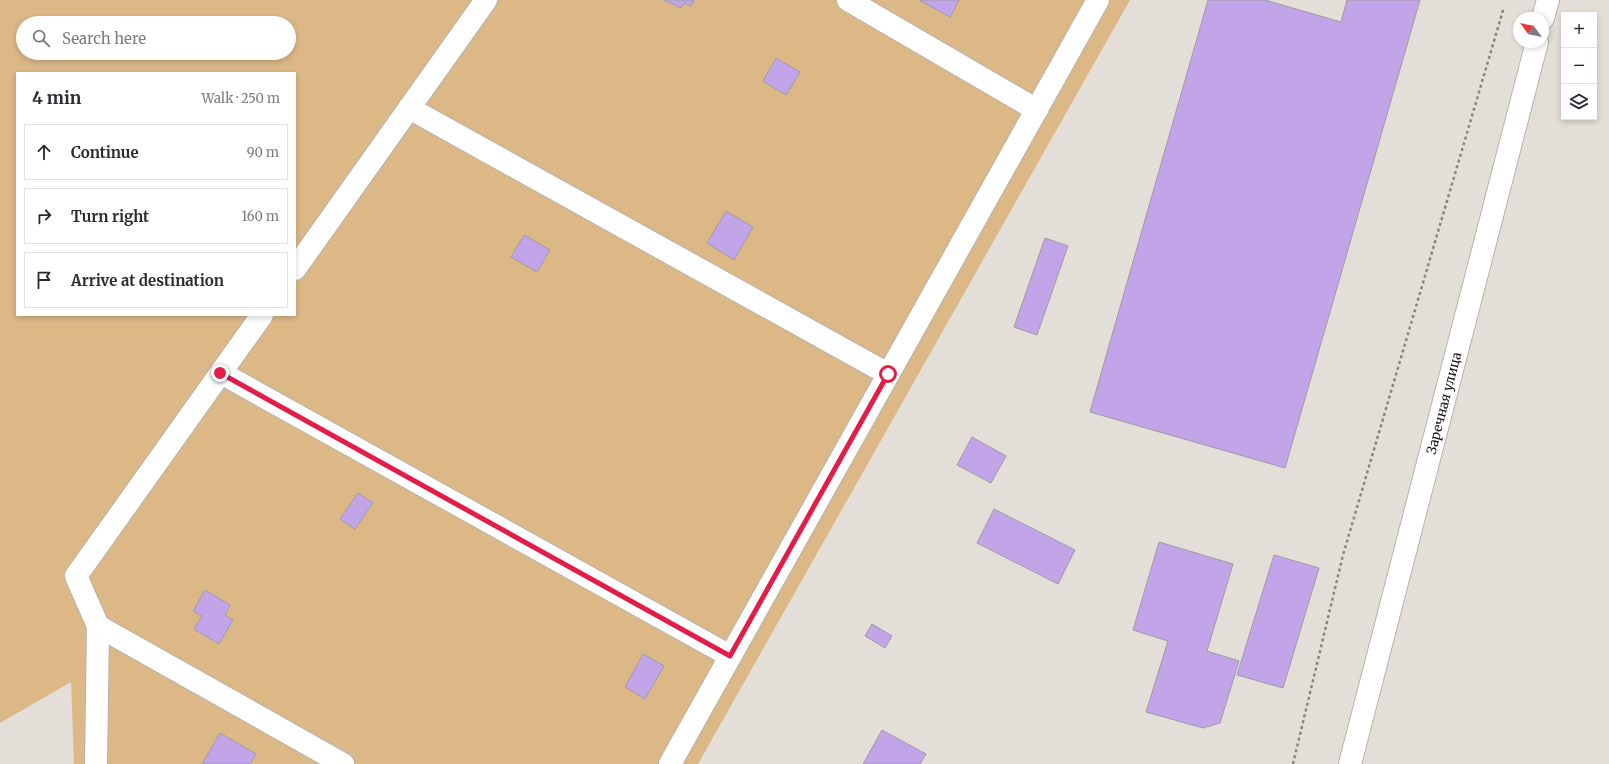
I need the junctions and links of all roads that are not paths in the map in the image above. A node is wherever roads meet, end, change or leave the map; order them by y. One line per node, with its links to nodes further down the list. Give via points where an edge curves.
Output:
1 (486, 0): 7 (street)
2 (848, 0): 8 (street)
3 (1098, 0): 8 (street)
4 (1548, 0): 5 (street)
5 (1545, 12)
6 (1535, 48): 18 (street, Заречная улица)
7 (409, 108): 9 (street); 12 (street)
8 (1036, 110): 12 (street)
9 (296, 268)
10 (261, 316): 11 (street)
11 (220, 373): 13 (street, via 76,576); 14 (street)
12 (888, 374): 14 (street)
13 (98, 626): 15 (street); 16 (street)
14 (730, 656): 17 (street)
15 (96, 764)
16 (343, 764)
17 (670, 764)
18 (1350, 764)

